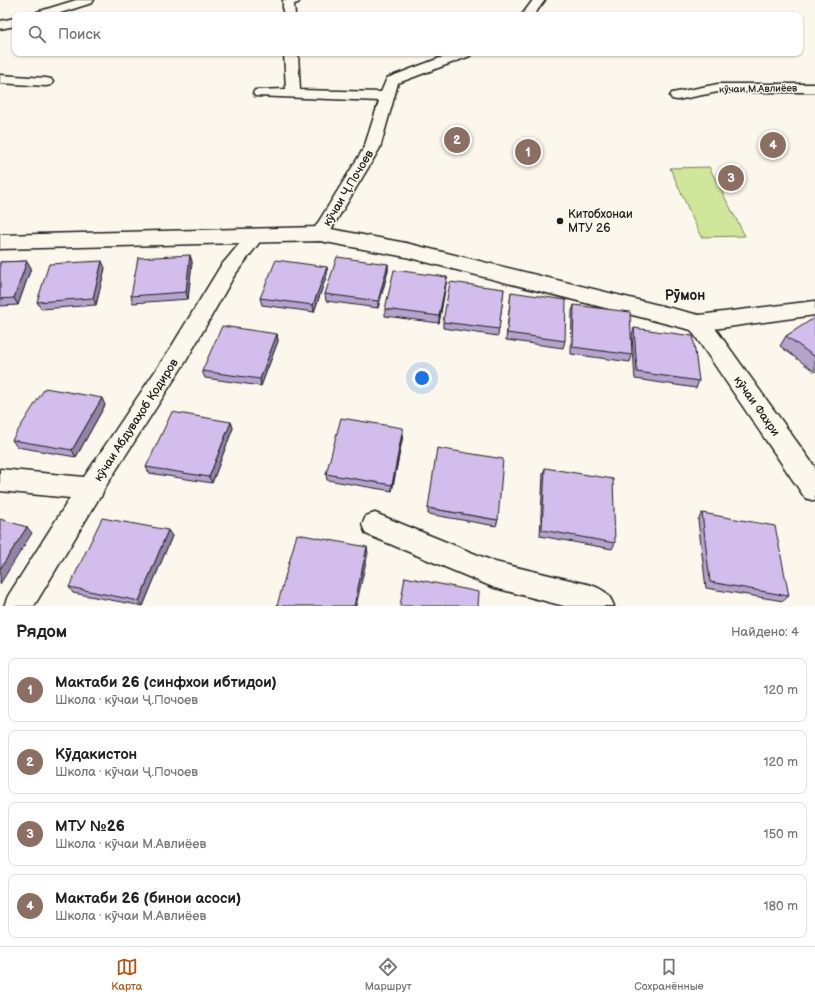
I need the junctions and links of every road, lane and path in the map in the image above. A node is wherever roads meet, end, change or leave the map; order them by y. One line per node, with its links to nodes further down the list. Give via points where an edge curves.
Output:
1 (88, 0): 4 (street)
2 (294, 0): 5 (street, via 288,1)
3 (539, 0): 6 (street)
4 (50, 12)
5 (289, 12)
6 (530, 12)
7 (12, 23): 8 (street)
8 (0, 25)
9 (291, 56): 15 (street)
10 (457, 56): 17 (street, кӯчаи Ҷ.Почоев, via 392,81)
11 (0, 79): 12 (street)
12 (46, 82)
13 (815, 88): 16 (street, кӯчаи М.Авлиёев, via 718,88)
14 (260, 93): 15 (street)
15 (293, 94): 17 (street)
16 (677, 96)
17 (388, 97): 18 (street, кӯчаи Ҷ.Почоев, via 372,148)
18 (320, 234): 19 (street); 22 (street, via 406,250)
19 (256, 235): 20 (street); 24 (street, кӯчаи Абдуваҳоб Қодиров, via 228,272)
20 (0, 242)
21 (815, 308): 22 (street)
22 (699, 323): 25 (street, кӯчаи Фахри)
23 (0, 480): 24 (street)
24 (92, 488): 27 (street, кӯчаи Абдуваҳоб Қодиров)
25 (815, 490)
26 (375, 525): 28 (street, via 495,575 591,599)
27 (18, 606)
28 (600, 606)

